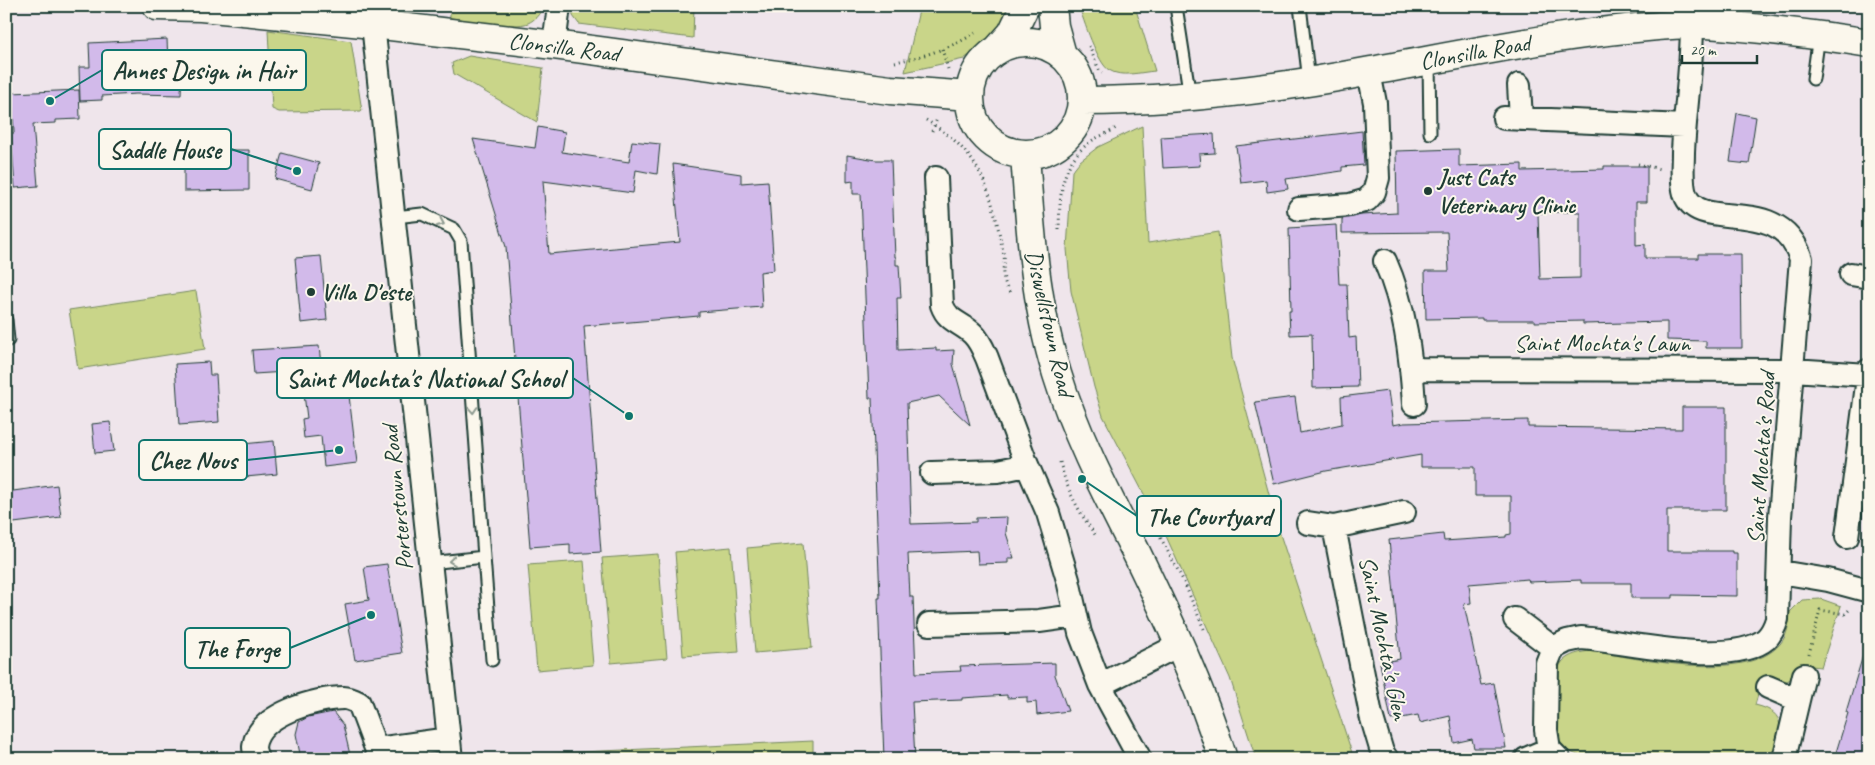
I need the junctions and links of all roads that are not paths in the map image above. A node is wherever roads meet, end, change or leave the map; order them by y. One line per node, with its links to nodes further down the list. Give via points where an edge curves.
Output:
1 (157, 6): 8 (street, Clonsilla Road, via 201,7)
2 (559, 6): 11 (street)
3 (1025, 6): 12 (street, via 1012,33)
4 (1052, 6): 13 (street)
5 (1176, 6): 20 (lane)
6 (1300, 6): 17 (lane)
7 (1706, 18): 9 (street, Clonsilla Road); 14 (street, Clonsilla Road, via 1519,44); 22 (street, Saint Mochta's Road, via 1692,60)
8 (373, 24): 11 (street, Clonsilla Road); 27 (street, Porterstown Road)
9 (1819, 35): 10 (street, Clonsilla Road); 16 (lane)
10 (1869, 43)
11 (554, 45): 19 (street, Clonsilla Road, via 890,90)
12 (996, 51): 13 (street, via 1012,44 1030,43 1047,46); 19 (street, via 982,64)
13 (1062, 55): 21 (street, via 1074,68)
14 (1429, 61): 15 (street, Clonsilla Road); 23 (lane)
15 (1369, 72): 17 (street, Clonsilla Road); 26 (street, via 1375,103 1378,162 1374,192 1367,200 1350,205)
16 (1813, 79)
17 (1309, 81): 20 (street, Clonsilla Road)
18 (1519, 85): 22 (street, via 1512,118)
19 (970, 96): 24 (street, via 972,114 992,143 1007,151)
20 (1190, 97): 21 (street, Clonsilla Road)
21 (1082, 101): 24 (street, via 1079,118 1058,145 1042,152)
22 (1684, 126): 32 (street, Saint Mochta's Road, via 1683,181 1692,205 1702,211 1769,222 1784,229 1794,239 1802,259 1802,272)
23 (1430, 133)
24 (1025, 154): 49 (street, Diswellstown Road, via 1035,273 1057,374 1090,462)
25 (936, 178): 35 (street, via 942,305 950,319 962,325 980,342)
26 (1299, 209)
27 (394, 217): 42 (lane, one-way to 42, via 422,214 454,229 461,241); 43 (street, Porterstown Road)
28 (1385, 261): 31 (street, via 1400,300)
29 (6, 320): 30 (lane)
30 (6, 341)
31 (1411, 369): 32 (street, Saint Mochta's Lawn); 34 (street)
32 (1793, 370): 33 (street, Saint Mochta's Lawn); 44 (street, Saint Mochta's Road, via 1780,518)
33 (1868, 372): 37 (street)
34 (1414, 404)
35 (1027, 465): 36 (street, via 998,471); 46 (street, via 1048,513)
36 (932, 473)
37 (1860, 504): 41 (street)
38 (1404, 512): 40 (street)
39 (1308, 523): 40 (street)
40 (1334, 527): 62 (street, Saint Mochta's Glen, via 1371,716)
41 (1847, 537)
42 (484, 558): 43 (lane, one-way to 43); 51 (lane)
43 (430, 563): 56 (street, Porterstown Road)
44 (1780, 572): 45 (street, via 1828,580); 50 (street, Saint Mochta's Road, via 1774,629 1754,645 1737,650 1686,652 1581,638)
45 (1861, 598)
46 (1075, 616): 48 (street, via 1039,621); 53 (street)
47 (1515, 619): 50 (street)
48 (929, 624)
49 (1179, 645): 53 (street); 61 (street, Diswellstown Road)
50 (1554, 648): 58 (street, via 1547,663 1546,730)
51 (492, 660)
52 (1804, 676): 55 (street)
53 (1100, 685): 60 (street)
54 (1768, 687): 55 (street)
55 (1798, 700): 64 (street)
56 (450, 749): 57 (street)
57 (378, 754): 59 (street, via 359,702 346,698 315,701 271,720 259,733 254,748)
58 (1554, 754): 63 (street)
59 (257, 759)
60 (1140, 759)
61 (1223, 759)
62 (1387, 759)
63 (1526, 759)
64 (1784, 759)

